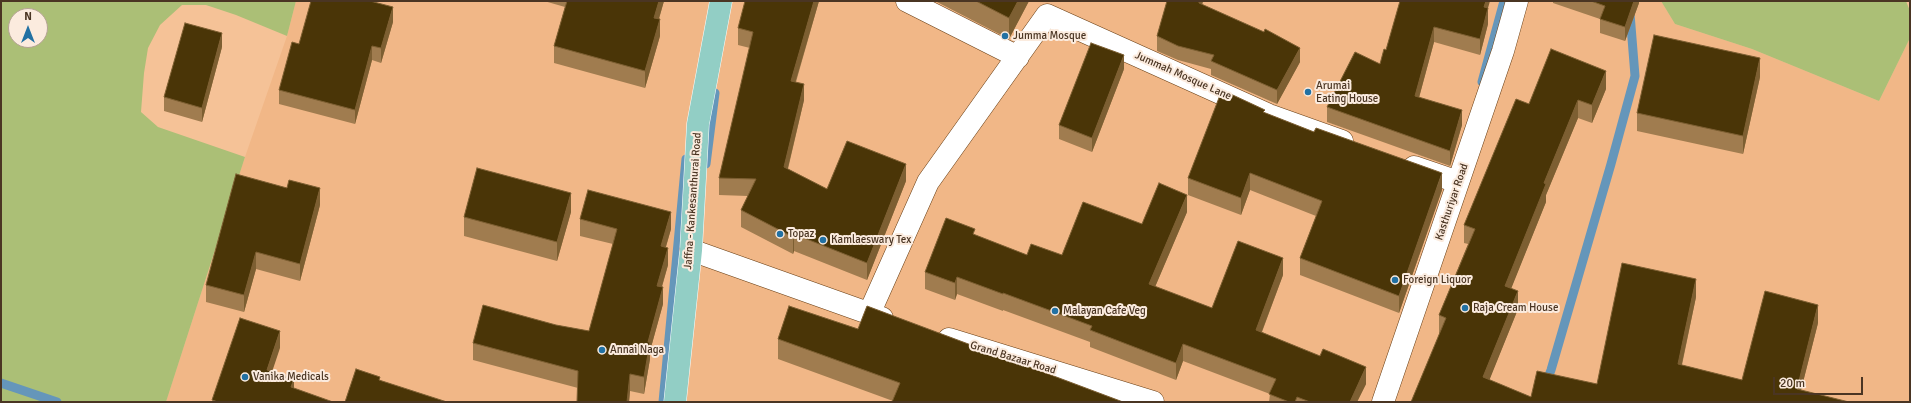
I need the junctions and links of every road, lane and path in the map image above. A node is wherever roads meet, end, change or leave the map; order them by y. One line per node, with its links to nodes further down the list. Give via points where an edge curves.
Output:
1 (721, 1): 8 (main road, Jaffna - Kankesanthurai Road, via 698,124)
2 (907, 1): 4 (street)
3 (1517, 1): 7 (street, Kasthuriyar Road, via 1503,51)
4 (1018, 56): 5 (street, Jummah Mosque Lane, via 1047,15 1269,115); 9 (street, Jummah Mosque Lane, via 928,182)
5 (1364, 149)
6 (1393, 159): 7 (street)
7 (1458, 182): 14 (street, Kasthuriyar Road)
8 (691, 250): 9 (street); 12 (main road, Jaffna - Kankesanthurai Road)
9 (869, 314): 10 (street)
10 (901, 324)
11 (930, 333): 13 (street, Grand Bazaar Road)
12 (675, 402)
13 (1153, 402)
14 (1384, 402)

